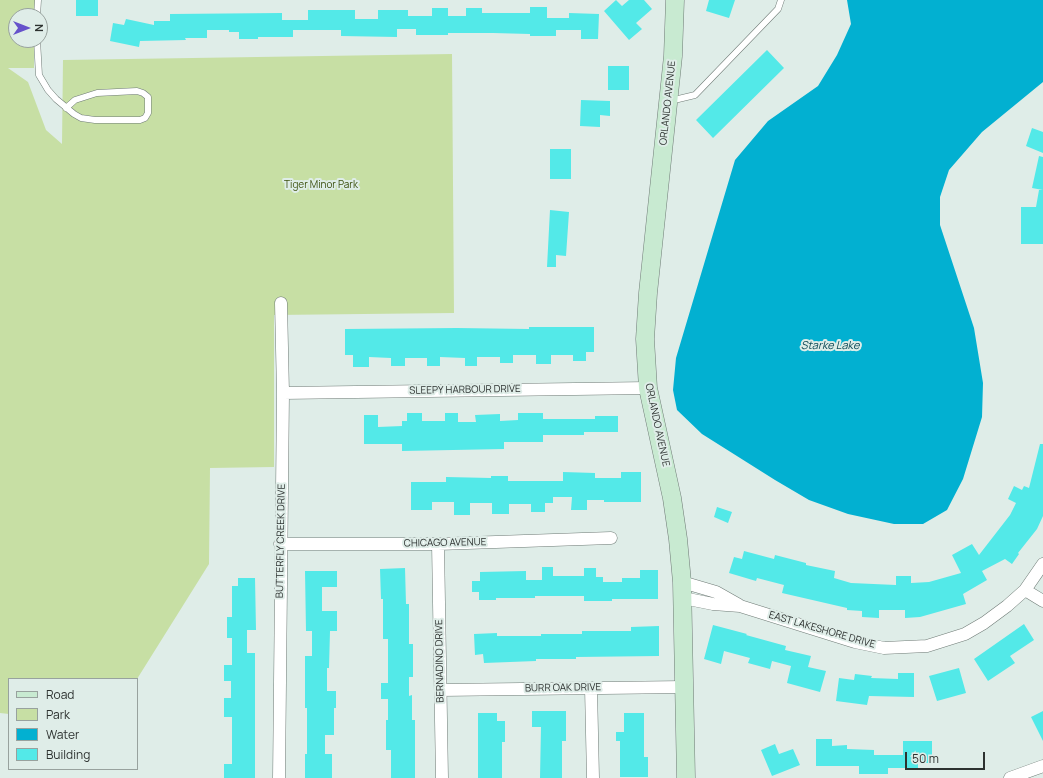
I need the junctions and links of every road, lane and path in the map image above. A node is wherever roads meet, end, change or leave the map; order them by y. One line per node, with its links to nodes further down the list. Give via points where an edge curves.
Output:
1 (675, 0): 4 (street, ORLANDO AVENUE)
2 (781, 0): 4 (lane, via 778,9 695,96)
3 (37, 48): 5 (lane, via 39,75 48,90)
4 (668, 102): 7 (street, ORLANDO AVENUE, via 648,293 645,338)
5 (66, 108): 5 (lane, via 81,118 140,120 148,113 148,97 137,91 96,93 75,100)
6 (281, 304): 8 (street, BUTTERFLY CREEK DRIVE)
7 (648, 388): 8 (street, SLEEPY HARBOUR DRIVE); 13 (street, ORLANDO AVENUE, via 672,498)
8 (283, 393): 10 (street, BUTTERFLY CREEK DRIVE)
9 (611, 538): 11 (street, CHICAGO AVENUE)
10 (280, 544): 11 (street, CHICAGO AVENUE); 21 (street, BUTTERFLY CREEK DRIVE)
11 (438, 544): 19 (street, BERNADINO DRIVE)
12 (1043, 564): 14 (street, EAST LAKESHORE DRIVE)
13 (683, 590): 16 (street, EAST LAKESHORE DRIVE, via 713,604); 16 (street, EAST LAKESHORE DRIVE, via 716,592); 17 (street, ORLANDO AVENUE)
14 (1025, 590): 15 (street); 16 (street, EAST LAKESHORE DRIVE, via 984,623 965,634 927,646 884,648 855,642)
15 (1043, 601)
16 (740, 606)
17 (684, 687): 18 (street, BURR OAK DRIVE); 24 (street, ORLANDO AVENUE)
18 (591, 688): 19 (street, BURR OAK DRIVE); 23 (street)
19 (441, 690): 22 (street, BERNADINO DRIVE)
20 (1043, 766): 25 (street)
21 (278, 778)
22 (442, 778)
23 (593, 778)
24 (686, 778)
25 (1010, 778)

